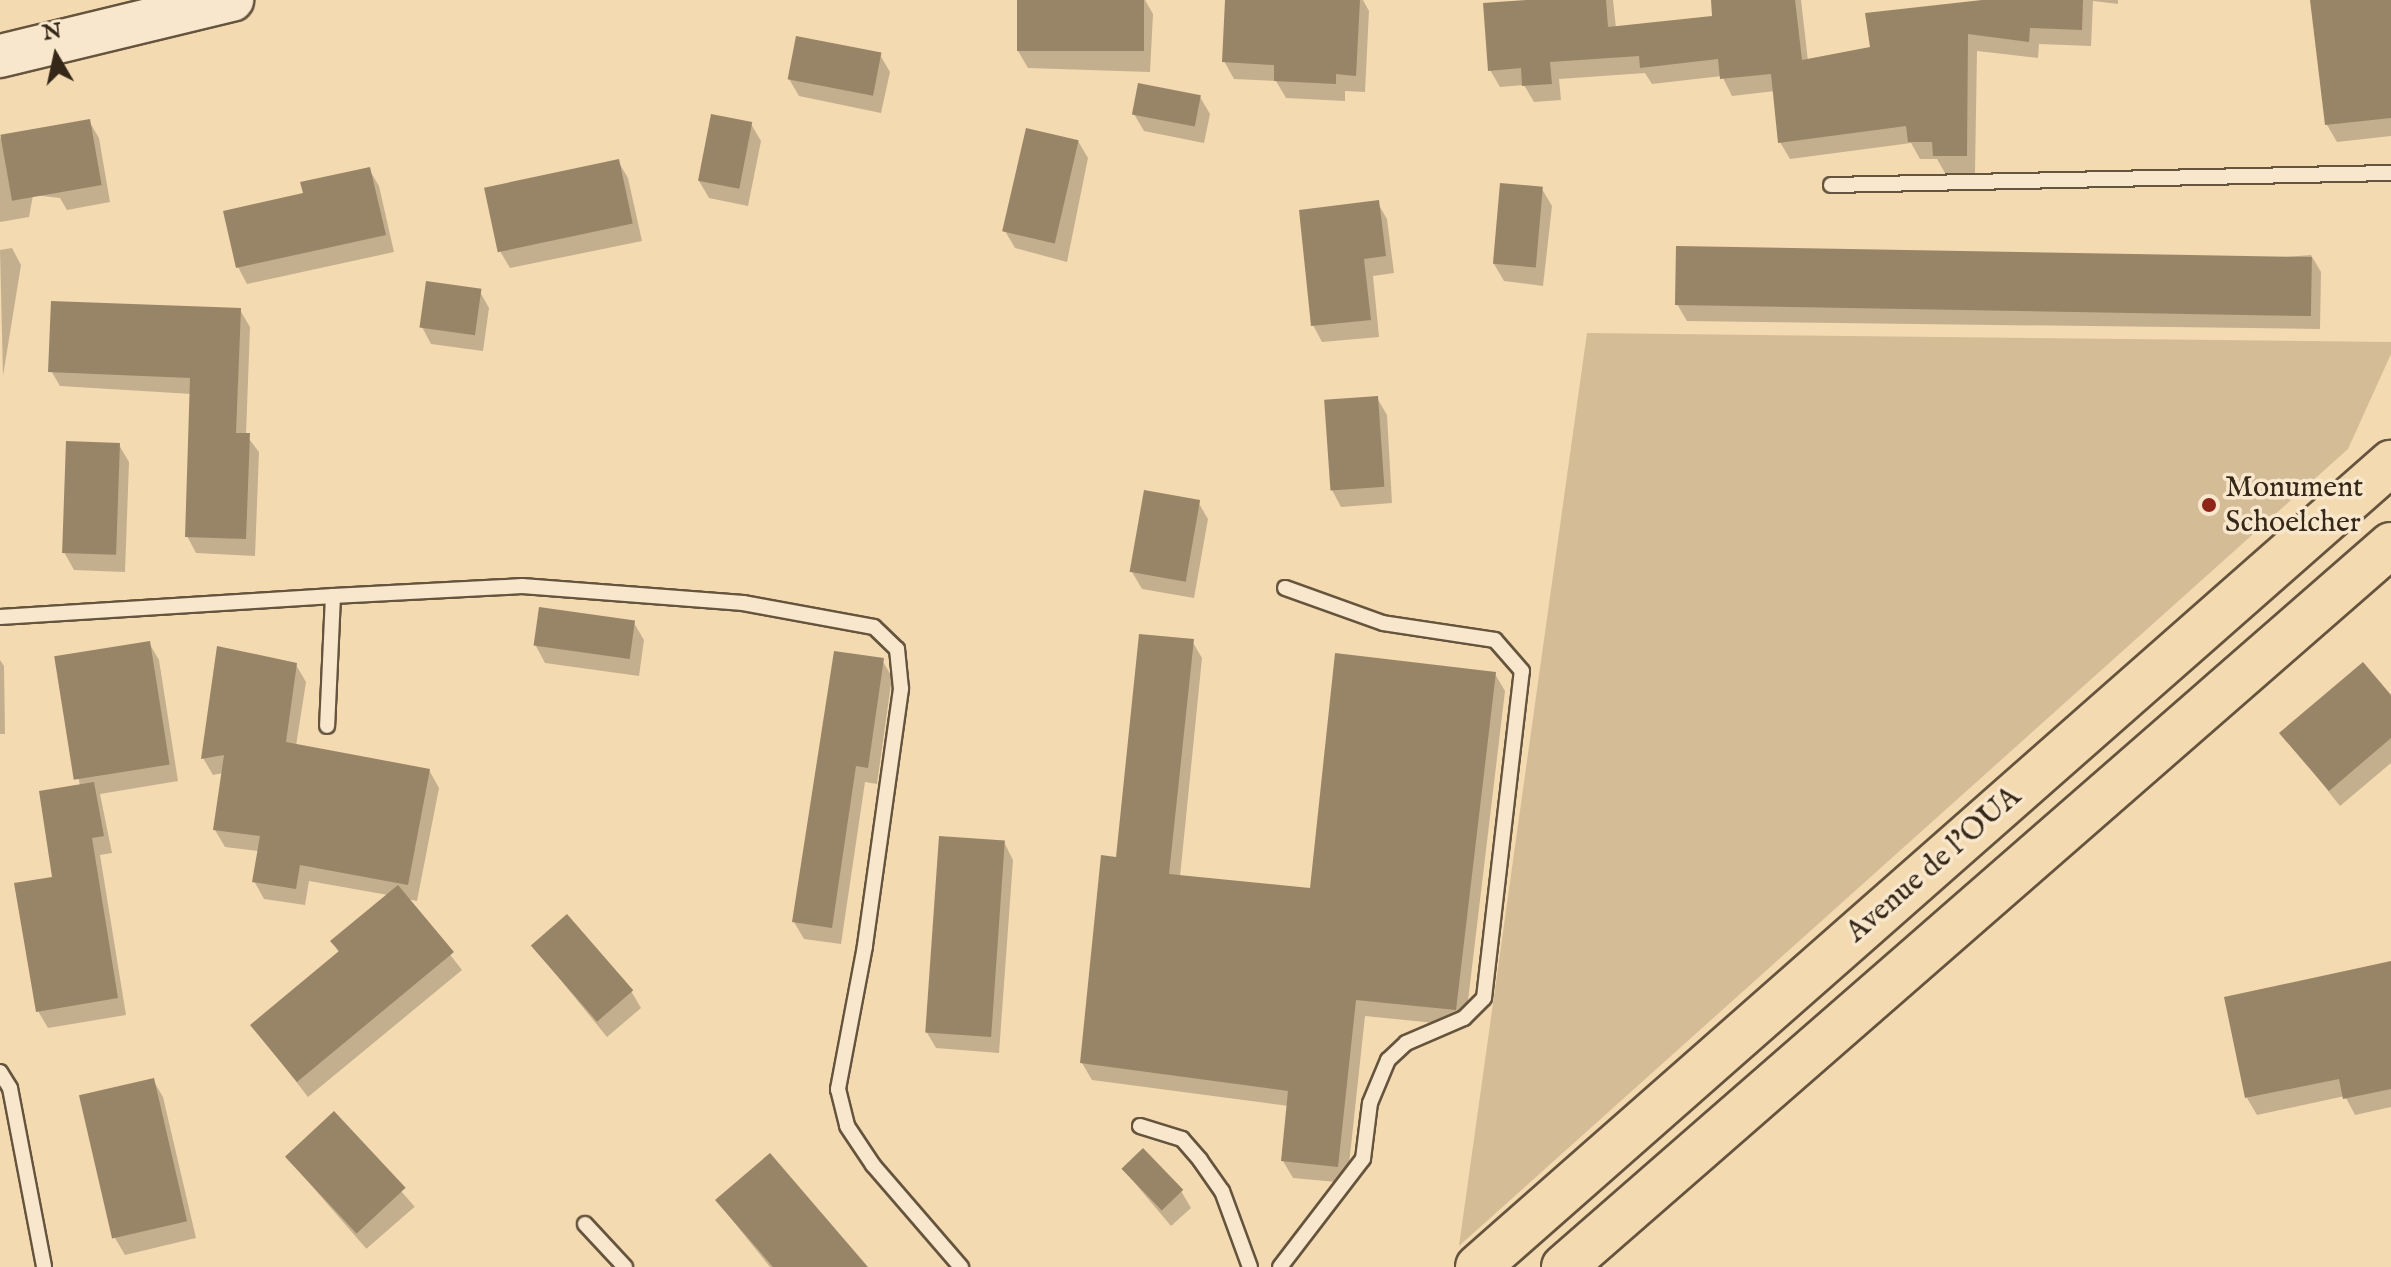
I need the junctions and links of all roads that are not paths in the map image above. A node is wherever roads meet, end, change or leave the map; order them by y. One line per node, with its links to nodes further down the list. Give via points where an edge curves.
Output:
1 (232, 0): 2 (street)
2 (0, 56)
3 (2391, 173): 4 (lane)
4 (1831, 185)
5 (2391, 463): 19 (main road, Avenue de l'OUA)
6 (2387, 550): 20 (main road, Avenue de l'OUA)
7 (1285, 588): 18 (lane, via 1383,623 1495,640 1522,671 1484,998 1464,1018 1406,1043 1388,1060 1370,1103 1363,1159)
8 (333, 596): 9 (lane); 10 (lane); 16 (lane, via 522,586 743,603 874,627 897,649 899,704 865,946 838,1089 847,1126 873,1165)
9 (0, 617)
10 (327, 726)
11 (0, 1072): 14 (lane, via 10,1088)
12 (1140, 1126): 17 (lane, via 1182,1139 1200,1160 1222,1191)
13 (585, 1224): 15 (lane)
14 (44, 1267)
15 (625, 1267)
16 (961, 1267)
17 (1250, 1267)
18 (1280, 1267)
19 (1478, 1267)
20 (1564, 1267)

